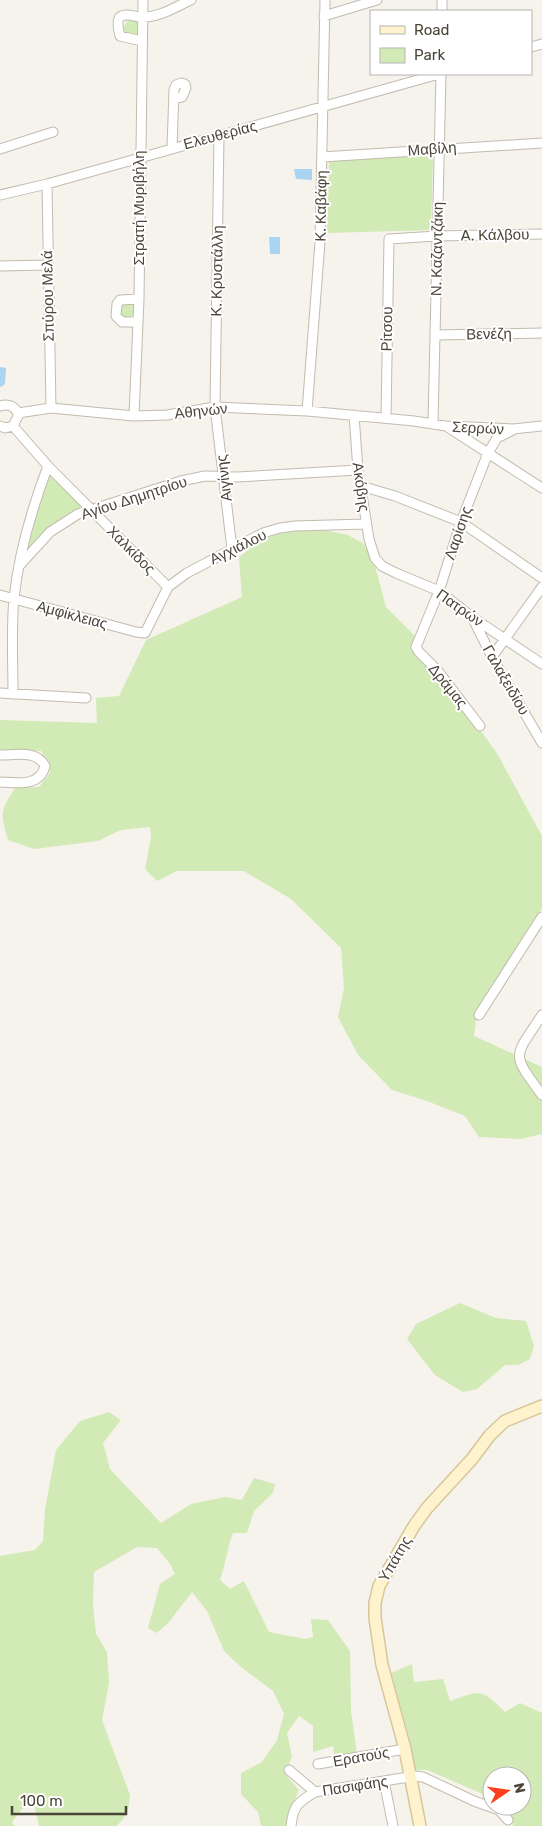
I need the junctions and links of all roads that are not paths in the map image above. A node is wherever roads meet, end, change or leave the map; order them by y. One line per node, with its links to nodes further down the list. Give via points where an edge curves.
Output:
1 (143, 0): 6 (street, Στρατή Μυριβήλη)
2 (191, 0): 6 (street)
3 (324, 0): 5 (street, Κ. Καβάφη)
4 (377, 0): 5 (street)
5 (324, 16): 11 (street, Κ. Καβάφη)
6 (143, 17): 7 (street, Στρατή Μυριβήλη); 7 (street, via 124,15 118,20 120,36)
7 (142, 40): 18 (street, Στρατή Μυριβήλη)
8 (437, 75): 11 (street, Ελευθερίας)
9 (440, 75): 16 (street, Ν. Καζαντζάκη)
10 (174, 99): 15 (street)
11 (322, 108): 13 (street, Ελευθερίας); 19 (street, Κ. Καβάφη)
12 (53, 132): 17 (street)
13 (219, 135): 15 (street, Ελευθερίας); 32 (street, Κ. Κρυστάλλη)
14 (542, 143): 16 (street, Μαβίλη)
15 (172, 148): 18 (street, Ελευθερίας)
16 (438, 148): 19 (street, Μαβίλη); 23 (street, Ν. Καζαντζάκη)
17 (0, 149)
18 (140, 157): 20 (street, Ελευθερίας); 27 (street, Στρατή Μυριβήλη)
19 (322, 157): 34 (street, Κ. Καβάφη, via 320,242)
20 (47, 184): 21 (street, Ελευθερίας); 25 (street, Σπύρου Μελά)
21 (0, 195)
22 (542, 234): 23 (street, A. Κάλβου)
23 (437, 236): 24 (street, A. Κάλβου); 30 (street, Ν. Καζαντζάκη)
24 (389, 239): 38 (street, Ρίτσου)
25 (47, 264): 26 (street); 33 (street, Σπύρου Μελά)
26 (0, 266)
27 (139, 300): 28 (street, Στρατή Μυριβήλη); 28 (street, via 120,300 116,316 122,322)
28 (138, 322): 37 (street, Στρατή Μυριβήλη)
29 (542, 333): 30 (street, Βενέζη)
30 (436, 335): 40 (street, Ν. Καζαντζάκη)
31 (0, 406): 35 (street, via 8,405)
32 (215, 407): 34 (street, Αθηνών); 37 (street, Αθηνών, via 167,415); 49 (street, Αιγίνης)
33 (51, 408): 35 (street, Αθηνών); 37 (street, Αθηνών)
34 (307, 411): 36 (street, Αθηνών)
35 (18, 413): 42 (street, via 18,420)
36 (354, 415): 38 (street, Αθηνών); 48 (street, Ακόβης)
37 (134, 416)
38 (386, 418): 39 (street, Αθηνών)
39 (414, 421): 40 (street, Σερρών)
40 (433, 423): 43 (street, Σερρών)
41 (0, 426): 42 (street)
42 (13, 426): 47 (street, Χαλκίδος)
43 (446, 426): 45 (street, Σερρών); 46 (street)
44 (542, 426): 45 (street, Σερρών)
45 (513, 429): 46 (street, Λαρίσης, via 496,438)
46 (488, 453): 51 (street); 53 (street, Λαρίσης)
47 (48, 466): 52 (street, Χαλκίδος); 57 (street, via 35,499)
48 (358, 470): 49 (street, Αγίου Δημητρίου, via 236,478); 50 (street, Ακόβης)
49 (224, 476): 52 (street, Αγίου Δημητρίου, via 181,481); 55 (street, Αιγίνης)
50 (361, 486): 53 (street); 54 (street, Ακόβης)
51 (542, 488)
52 (92, 510): 57 (street, Αγίου Δημητρίου, via 78,514 50,532); 59 (street, Χαλκίδος)
53 (461, 522): 58 (street); 61 (street, Λαρίσης)
54 (366, 524): 55 (street, Αγχιάλου, via 280,528); 56 (street, Ακόβης)
55 (232, 549): 59 (street, Αγχιάλου)
56 (375, 558): 61 (street, Πατρών, via 382,566)
57 (19, 566): 63 (street)
58 (542, 578)
59 (168, 587): 65 (street, Αγχιάλου)
60 (542, 587): 66 (street)
61 (439, 591): 64 (street, Πατρών); 67 (street, Λαρίσης)
62 (0, 595): 63 (street, Αμφίκλειας)
63 (14, 598): 65 (street, Αμφίκλειας); 71 (street)
64 (472, 617): 66 (street, Πατρών); 68 (street, Γαλαξειδίου)
65 (145, 633)
66 (506, 639): 68 (street); 69 (street, Πατρών)
67 (416, 646): 73 (street, Δράμας)
68 (492, 657): 74 (street, Γαλαξειδίου)
69 (542, 664)
70 (0, 693): 71 (street)
71 (13, 694): 72 (street)
72 (86, 698)
73 (480, 726)
74 (542, 743)
75 (0, 756): 76 (street, via 35,755 45,766 44,772 27,783)
76 (0, 782)
77 (542, 916): 78 (street)
78 (478, 1015)
79 (542, 1015): 80 (street, via 518,1055 522,1068)
80 (542, 1095)
81 (542, 1406): 82 (street, Υπάτης, via 505,1421 490,1435 427,1508 379,1586 375,1618 382,1665)
82 (404, 1750): 83 (street, Ερατούς); 85 (street, Υπάτης)
83 (318, 1764)
84 (289, 1770): 87 (street)
85 (410, 1777): 86 (street, Πασιφάης); 88 (street, via 423,1777 499,1810); 91 (street, Υπάτης)
86 (384, 1781): 87 (street, Πασιφάης); 90 (street)
87 (315, 1792): 89 (street, Πασιφάης, via 296,1806)
88 (508, 1820)
89 (291, 1826)
90 (393, 1826)
91 (420, 1826)

